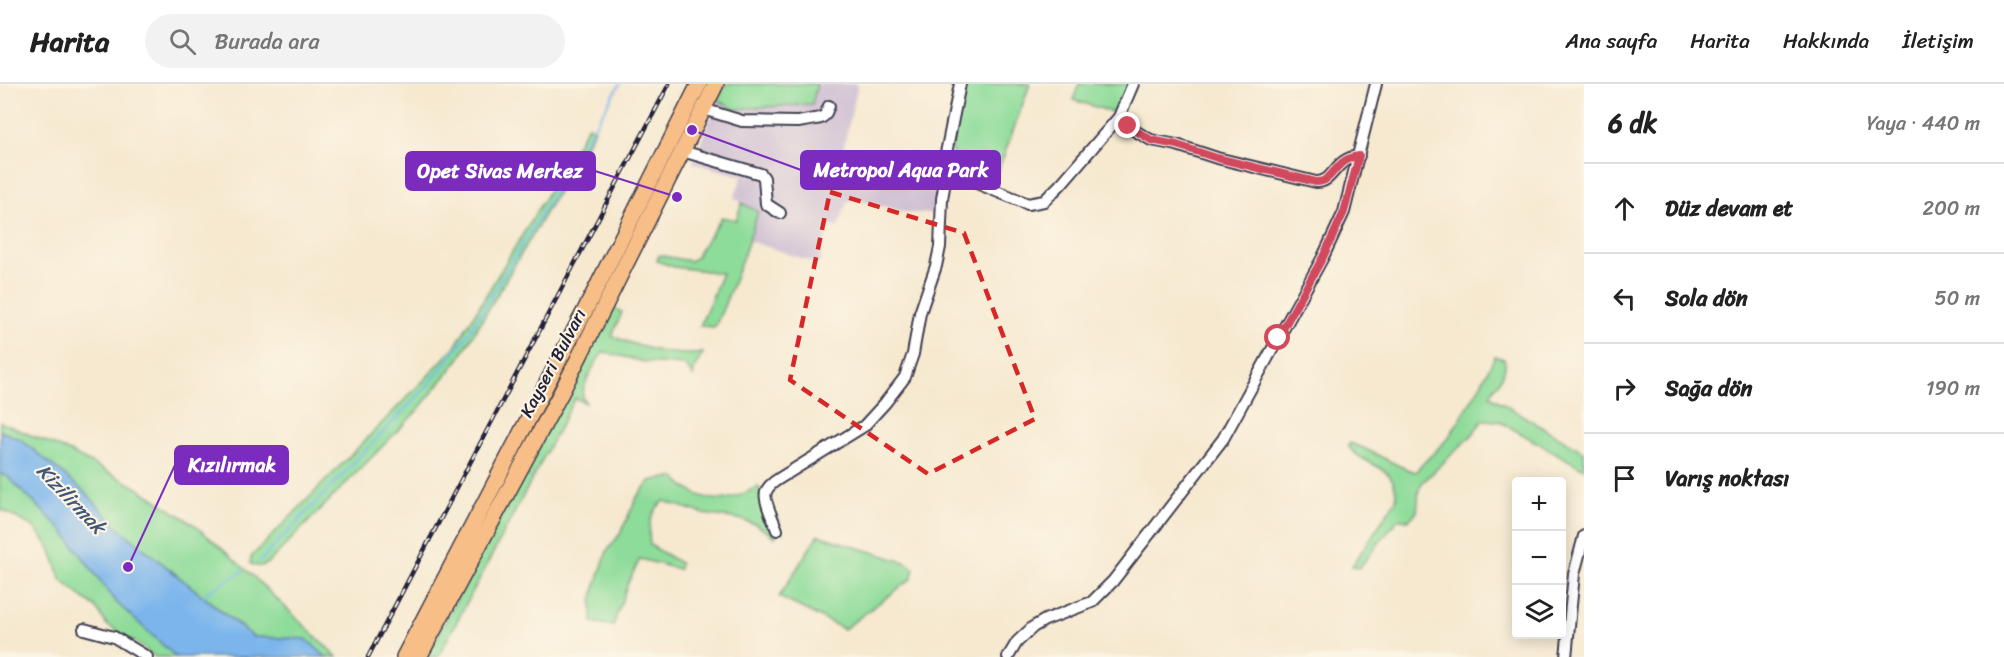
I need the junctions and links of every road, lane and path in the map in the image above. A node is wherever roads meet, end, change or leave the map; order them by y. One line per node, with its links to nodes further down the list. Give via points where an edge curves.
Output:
1 (699, 84): 17 (highway, Kayseri Bulvarı)
2 (716, 84): 7 (highway, Kayseri Bulvarı)
3 (960, 84): 11 (street, via 946,149)
4 (1133, 84): 8 (street)
5 (1376, 84): 10 (street)
6 (829, 106): 7 (street, via 821,118 798,122 742,121)
7 (703, 110): 9 (highway, Kayseri Bulvarı)
8 (1119, 117): 10 (street, via 1151,140 1316,182 1328,178 1341,161); 11 (street, via 1044,201 1028,204)
9 (682, 151): 12 (street, via 761,174 766,204); 18 (highway, Kayseri Bulvarı, via 562,391)
10 (1359, 156): 19 (street, via 1344,212 1332,238 1223,439 1113,581 1092,602 1033,627)
11 (945, 174): 13 (street, via 940,247 905,377 864,426 769,486 765,498)
12 (780, 213)
13 (777, 530)
14 (1584, 536): 20 (street, via 1574,574)
15 (84, 629): 16 (street, via 114,637)
16 (147, 657)
17 (404, 657)
18 (419, 657)
19 (1008, 657)
20 (1566, 657)

